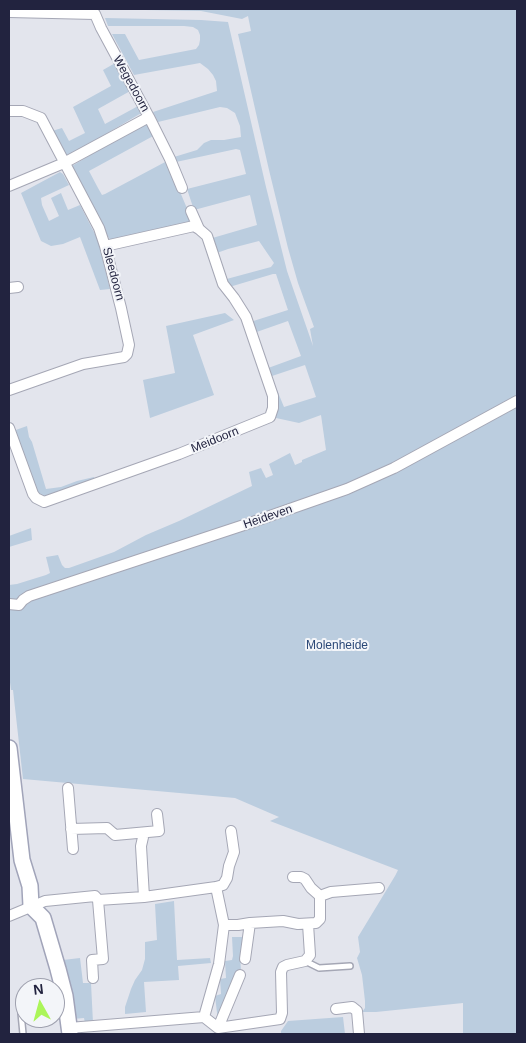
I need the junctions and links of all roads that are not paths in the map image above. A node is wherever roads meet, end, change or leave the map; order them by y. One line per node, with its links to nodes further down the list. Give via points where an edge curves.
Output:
1 (9, 12): 3 (street, Wegedoorn, via 95,14)
2 (9, 111): 4 (street, Sleedoorn, via 23,111 41,118)
3 (149, 117): 4 (street, Wegedoorn); 6 (street)
4 (64, 163): 5 (street, Wegedoorn); 9 (street, Sleedoorn, via 99,228)
5 (9, 186)
6 (182, 188)
7 (191, 211): 8 (street, Meidoorn)
8 (199, 228): 9 (street, via 194,226); 12 (street, Meidoorn, via 206,236 222,284 246,317 272,396 270,417 179,454 44,502 32,494)
9 (105, 246): 10 (street, Sleedoorn, via 129,345 127,354 83,364)
10 (9, 390)
11 (517, 401): 13 (street, Heideven, via 394,468 347,489 29,596 19,605)
12 (9, 428)
13 (9, 604)
14 (9, 748): 27 (street, via 22,860 30,886)
15 (68, 788): 17 (street)
16 (157, 814): 19 (street, via 159,831)
17 (71, 829): 19 (street, via 106,828 115,835); 20 (street)
18 (231, 831): 22 (street, via 234,852 227,878)
19 (144, 832): 25 (street)
20 (73, 849)
21 (292, 877): 24 (street, via 301,876)
22 (216, 887): 25 (street); 31 (street)
23 (379, 888): 24 (street)
24 (320, 896): 30 (street, via 320,919)
25 (144, 897): 26 (street)
26 (98, 900): 27 (street, via 95,896 45,901); 36 (street, via 103,958 92,960)
27 (31, 906): 28 (street); 40 (street, via 42,918 65,996)
28 (9, 916)
29 (250, 922): 30 (street); 31 (street); 32 (street)
30 (308, 924): 33 (street, via 310,955)
31 (224, 925): 38 (street, via 219,964)
32 (245, 959)
33 (306, 961): 34 (lane, via 319,968); 39 (street, via 283,967 280,1019)
34 (350, 966)
35 (240, 975): 39 (street)
36 (93, 978)
37 (336, 1008): 41 (street, via 352,1007 357,1010)
38 (204, 1017): 39 (street); 40 (street)
39 (218, 1028)
40 (70, 1031)
41 (359, 1034)

